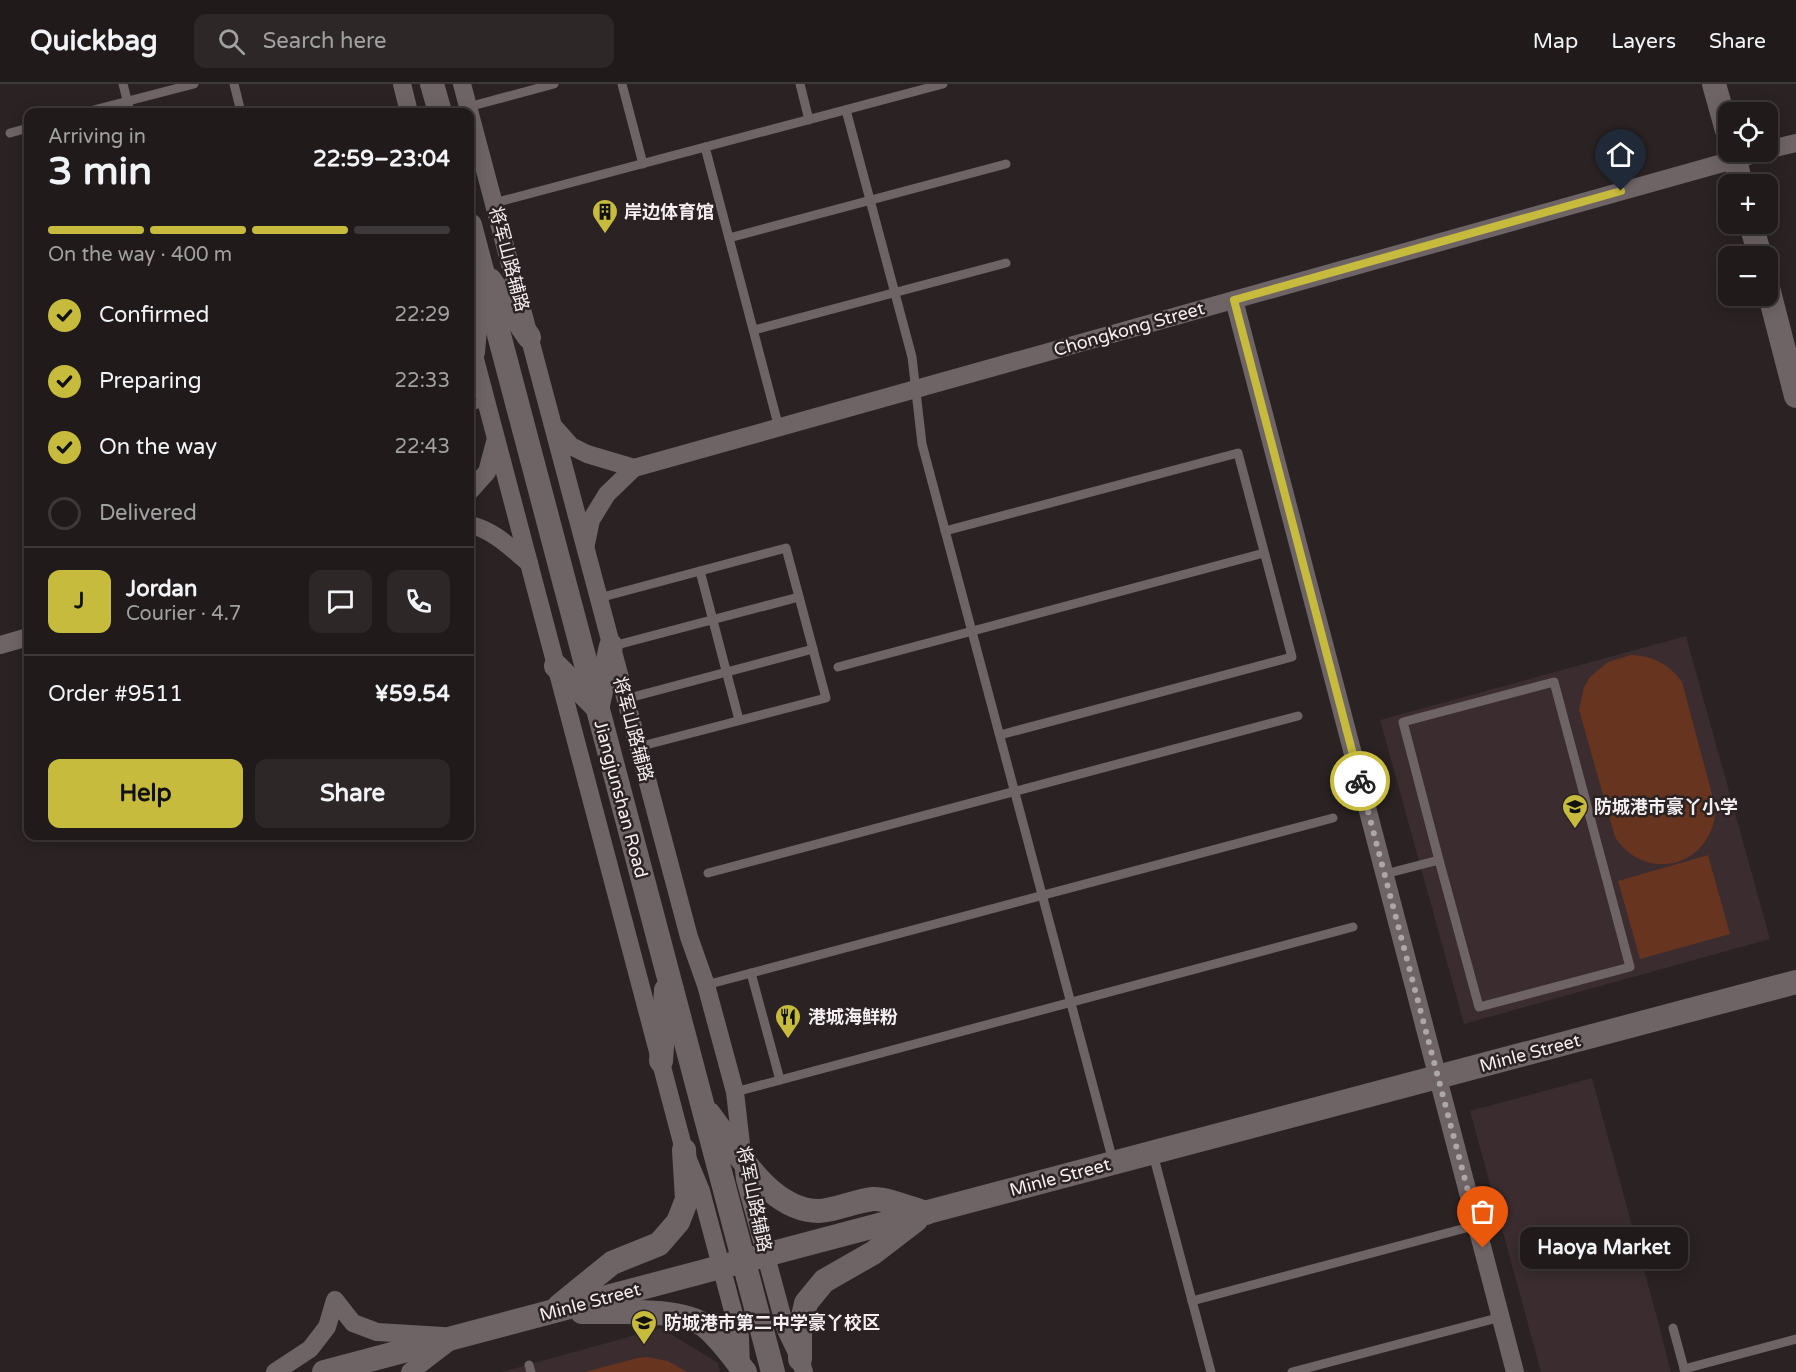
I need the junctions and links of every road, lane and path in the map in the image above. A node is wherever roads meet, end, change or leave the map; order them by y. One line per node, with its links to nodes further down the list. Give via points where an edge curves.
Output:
1 (123, 84): 12 (lane)
2 (194, 84): 12 (lane)
3 (234, 84): 17 (lane)
4 (402, 84): 18 (street)
5 (432, 84): 19 (street)
6 (462, 84): 14 (street, 将军山路辅路)
7 (554, 84): 14 (lane)
8 (622, 84): 29 (lane)
9 (800, 84): 21 (lane)
10 (943, 84): 20 (lane)
11 (1714, 84): 13 (street)
12 (127, 102): 15 (lane); 16 (lane)
13 (1719, 102)
14 (468, 107)
15 (102, 108)
16 (129, 108)
17 (241, 108)
18 (408, 108)
19 (439, 108)
20 (846, 110): 21 (lane); 31 (lane)
21 (809, 120): 26 (lane)
22 (24, 129): 24 (lane)
23 (474, 129): 32 (street, 将军山路辅路)
24 (10, 133)
25 (1796, 143): 27 (street)
26 (705, 147): 29 (lane); 33 (lane)
27 (1778, 147)
28 (1718, 160): 38 (street, Chongkong Street)
29 (643, 164): 32 (lane)
30 (1006, 164): 31 (lane)
31 (870, 200): 33 (lane); 37 (lane)
32 (494, 203): 42 (street, 将军山路辅路)
33 (729, 238): 41 (lane)
34 (474, 241): 36 (street, Jiangjunshan Road)
35 (1006, 263): 37 (lane)
36 (480, 266): 40 (street); 42 (street); 70 (street, Jiangjunshan Road)
37 (895, 293): 41 (lane); 44 (lane)
38 (1234, 300): 44 (street, Chongkong Street); 79 (street)
39 (1773, 306): 45 (street)
40 (474, 319)
41 (754, 330): 48 (lane)
42 (529, 337): 47 (street, 将军山路辅路)
43 (474, 371): 46 (street, 将军山路辅路)
44 (916, 389): 48 (street, Chongkong Street); 53 (lane, via 922,444)
45 (1796, 396)
46 (478, 404): 49 (street, 将军山路辅路)
47 (553, 426): 50 (street, via 571,446); 54 (street, 将军山路辅路)
48 (779, 428): 50 (street, Chongkong Street)
49 (496, 440): 51 (street, via 487,472); 56 (street, 将军山路辅路)
50 (634, 468): 54 (street, Chongkong Street, via 607,494 591,520)
51 (474, 487)
52 (474, 526): 56 (street)
53 (945, 531): 55 (lane, via 1238,453); 61 (lane)
54 (585, 548): 59 (street, 将军山路辅路)
55 (1264, 553): 61 (lane); 73 (lane, via 1292,657)
56 (529, 563): 66 (street, 将军山路辅路)
57 (700, 571): 58 (lane, via 786,548); 59 (lane); 60 (lane)
58 (799, 597): 60 (lane); 65 (lane)
59 (599, 598): 64 (street, 将军山路辅路)
60 (713, 620): 64 (lane); 68 (lane)
61 (972, 631): 67 (lane); 73 (lane)
62 (24, 638): 63 (street)
63 (0, 645)
64 (611, 646): 69 (street, 将军山路辅路); 70 (street)
65 (813, 649): 68 (lane); 72 (lane, via 826,698)
66 (556, 666): 70 (street); 87 (street, 将军山路辅路)
67 (838, 667)
68 (727, 672): 69 (lane); 72 (lane)
69 (625, 699): 74 (street, 将军山路辅路)
70 (597, 707): 82 (street, Jiangjunshan Road)
71 (1298, 716): 75 (lane)
72 (740, 720): 74 (lane)
73 (1000, 735): 75 (lane)
74 (638, 747): 85 (street, 将军山路辅路, via 689,937)
75 (1014, 792): 78 (lane); 80 (lane)
76 (1333, 818): 80 (lane)
77 (1439, 860): 77 (lane, via 1479,1007 1630,967 1554,682 1403,722); 79 (lane)
78 (708, 873)
79 (1385, 874): 88 (street)
80 (1042, 895): 83 (lane); 86 (lane)
81 (1353, 927): 86 (lane)
82 (668, 973): 87 (street); 91 (street, Jiangjunshan Road)
83 (751, 973): 85 (lane); 89 (lane)
84 (1796, 982): 88 (street, Minle Street)
85 (706, 985): 90 (street, 将军山路辅路)
86 (1071, 1002): 89 (lane); 95 (lane)
87 (661, 1061): 92 (street, 将军山路辅路)
88 (1438, 1077): 93 (street, Minle Street); 97 (street)
89 (780, 1080): 90 (lane)
90 (735, 1092): 94 (street, 将军山路辅路)
91 (703, 1106): 94 (street); 98 (street, Jiangjunshan Road)
92 (684, 1150): 98 (street, 将军山路辅路, via 701,1191); 100 (street, via 687,1199 678,1222 659,1244 612,1263)
93 (1153, 1153): 95 (street, Minle Street); 99 (lane)
94 (743, 1158): 96 (street, via 776,1196 790,1204 819,1210 875,1198); 98 (street, 将军山路辅路)
95 (1113, 1163): 96 (street, Minle Street)
96 (926, 1213): 98 (street, Minle Street); 105 (street, via 873,1253 824,1281 806,1303 800,1330)
97 (1476, 1225): 99 (lane); 101 (street)
98 (744, 1261): 100 (street, Minle Street); 105 (street, 将军山路辅路, via 786,1330); 106 (street, 将军山路辅路, via 740,1337); 111 (street, Jiangjunshan Road)
99 (1192, 1301): 112 (lane)
100 (553, 1312): 103 (street, Minle Street); 106 (street, via 679,1314 704,1325)
101 (1501, 1317): 113 (lane); 114 (street)
102 (1673, 1328): 107 (lane)
103 (455, 1337): 108 (street, via 377,1332 353,1323 335,1300 327,1327 310,1349); 109 (street, Minle Street); 110 (street)
104 (1796, 1339): 107 (lane)
105 (802, 1365)
106 (743, 1370)
107 (1684, 1370)
108 (275, 1372)
109 (324, 1372)
110 (410, 1372)
111 (773, 1372)
112 (1211, 1372)
113 (1292, 1372)
114 (1515, 1372)

